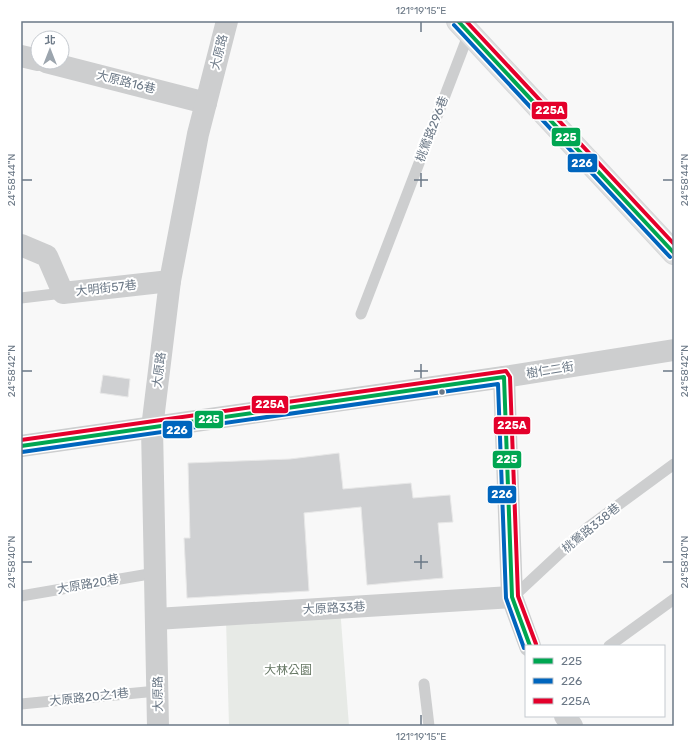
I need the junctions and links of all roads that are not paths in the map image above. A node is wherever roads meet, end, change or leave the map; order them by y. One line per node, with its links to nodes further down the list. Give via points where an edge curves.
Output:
1 (227, 21): 4 (street, 大原路)
2 (463, 27): 6 (main road); 10 (lane, 桃鶯路296巷)
3 (70, 68): 4 (street, 大原路16巷)
4 (206, 103): 7 (street, 大原路)
5 (21, 245): 8 (street, 大明街57巷, via 47,256)
6 (674, 253)
7 (170, 281): 8 (street, 大明街57巷); 13 (street, 大原路)
8 (63, 293): 9 (lane)
9 (21, 298)
10 (361, 314)
11 (674, 350): 12 (street, 樹仁二街)
12 (504, 377): 13 (street, 樹仁二街); 18 (street)
13 (152, 428): 14 (street, 樹仁二街); 16 (street, 大原路)
14 (21, 446)
15 (674, 464): 18 (lane, 桃鶯路338巷, via 587,528)
16 (155, 573): 17 (lane, 大原路20巷); 20 (street, 大原路)
17 (21, 596)
18 (512, 597): 20 (street, 大原路33巷); 21 (street)
19 (674, 599): 22 (lane)
20 (156, 619): 24 (street, 大原路)
21 (530, 645)
22 (610, 645)
23 (424, 684): 28 (lane)
24 (158, 691): 25 (lane, 大原路20之1巷); 27 (street, 大原路)
25 (21, 704)
26 (566, 717): 29 (street)
27 (158, 726)
28 (429, 726)
29 (572, 726)

